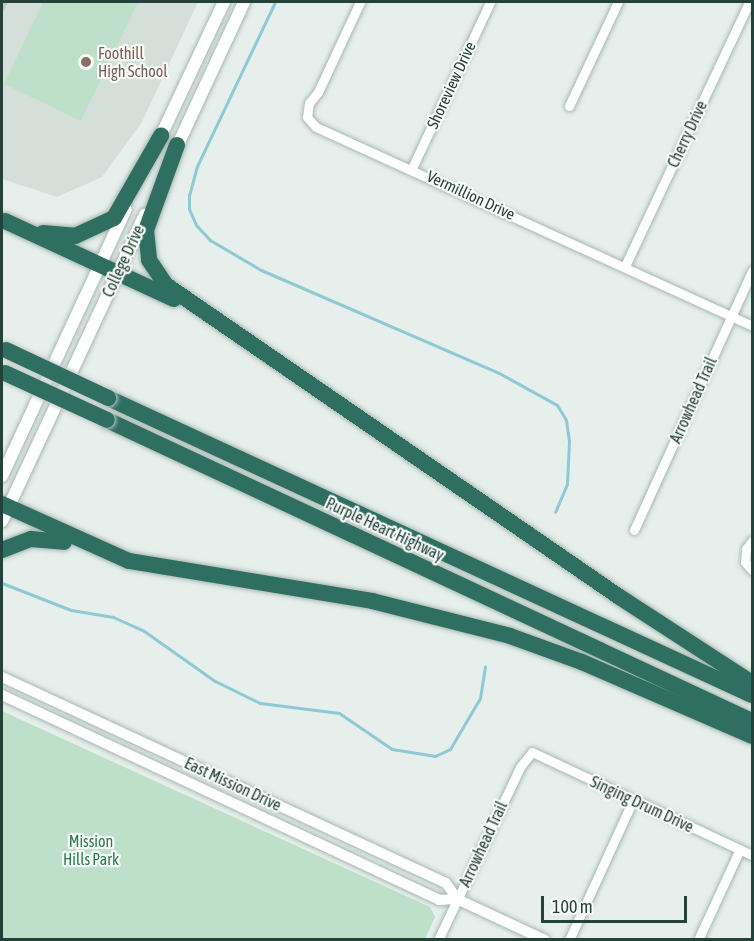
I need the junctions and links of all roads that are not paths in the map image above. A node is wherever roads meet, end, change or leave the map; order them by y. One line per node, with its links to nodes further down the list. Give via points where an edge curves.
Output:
1 (224, 2): 8 (main road, College Drive)
2 (244, 2): 9 (main road, College Drive)
3 (360, 2): 10 (street, Vermillion Drive, via 318,92 309,103 307,117 316,127)
4 (490, 2): 10 (street, Shoreview Drive)
5 (618, 2): 7 (street)
6 (747, 2): 13 (street, Cherry Drive)
7 (569, 106)
8 (161, 136): 11 (highway, via 125,205 105,225 86,234 62,236); 12 (main road, College Drive)
9 (177, 145): 15 (main road, College Drive); 16 (highway, via 148,217 147,250 153,269 166,285)
10 (412, 168): 13 (street, Vermillion Drive)
11 (3, 221): 12 (highway)
12 (100, 266): 15 (highway); 21 (main road, College Drive)
13 (625, 266): 17 (street, Vermillion Drive)
14 (753, 271): 17 (street, Arrowhead Trail)
15 (117, 273): 16 (highway); 22 (main road, College Drive)
16 (210, 316): 29 (highway, via 618,596)
17 (731, 316): 18 (street, Vermillion Drive); 23 (street, Arrowhead Trail)
18 (753, 326)
19 (4, 349): 31 (highway, Purple Heart Highway, bridge)
20 (3, 372): 32 (highway, Purple Heart Highway, bridge)
21 (2, 476)
22 (4, 510): 26 (highway)
23 (634, 530)
24 (753, 541): 27 (street, via 746,549 744,562)
25 (2, 550): 26 (highway, via 21,541 48,538)
26 (104, 553): 33 (highway, via 157,568 372,601 462,621 573,658)
27 (753, 570)
28 (2, 677): 38 (street, East Mission Drive, via 446,883)
29 (753, 683)
30 (2, 695): 38 (street, East Mission Drive, via 439,900)
31 (753, 695)
32 (753, 721)
33 (753, 736)
34 (532, 752): 35 (street, Singing Drum Drive); 38 (street, Arrowhead Trail, via 520,767)
35 (633, 800): 36 (street, Singing Drum Drive); 41 (street)
36 (740, 849): 37 (street, Singing Drum Drive); 42 (street)
37 (753, 855)
38 (457, 899): 39 (street, Arrowhead Trail); 40 (street, East Mission Drive)
39 (438, 939)
40 (545, 939)
41 (568, 939)
42 (698, 939)

